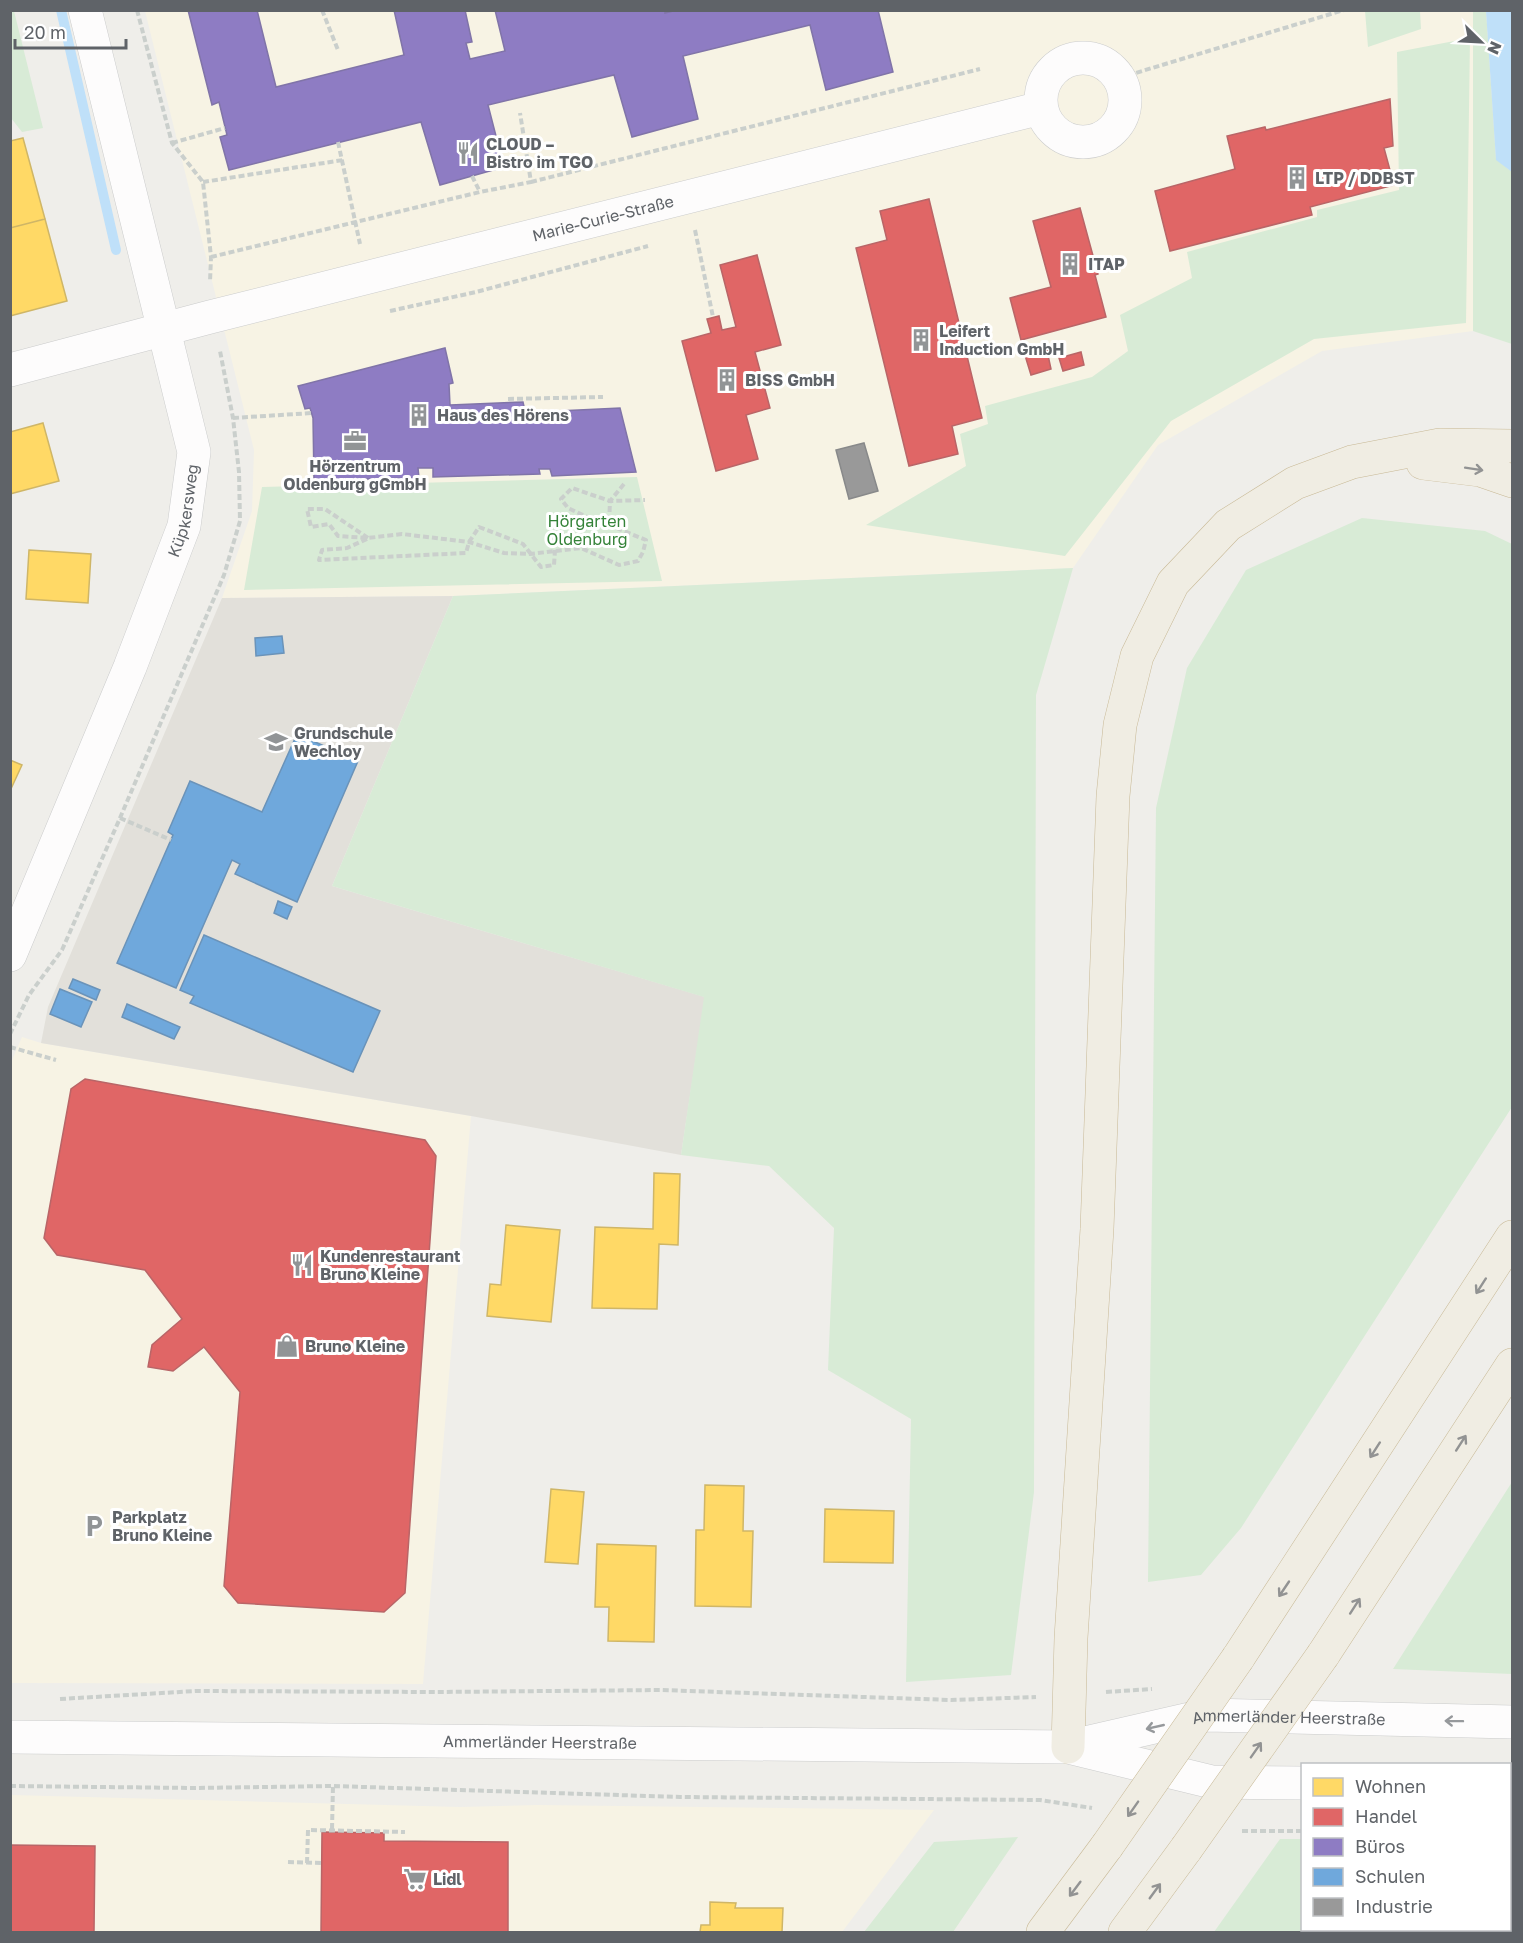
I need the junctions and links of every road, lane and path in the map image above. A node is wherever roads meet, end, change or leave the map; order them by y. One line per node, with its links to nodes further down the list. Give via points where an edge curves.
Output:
1 (85, 10): 22 (street, Küpkersweg)
2 (322, 10): 4 (path)
3 (1344, 10): 6 (path)
4 (338, 50)
5 (980, 69): 15 (path)
6 (1119, 78): 7 (street, via 1097,60 1068,61 1045,80); 7 (street, via 1125,107 1111,133 1098,140 1069,141 1056,134)
7 (1041, 108): 17 (street, Marie-Curie-Straße)
8 (520, 113): 15 (path)
9 (225, 128): 11 (path)
10 (338, 142): 12 (path)
11 (172, 143)
12 (343, 160): 14 (path); 18 (path)
13 (472, 176): 16 (path)
14 (203, 182)
15 (531, 182): 16 (path)
16 (480, 192): 18 (path)
17 (689, 198): 20 (street, Marie-Curie-Straße); 21 (path)
18 (354, 222): 19 (path); 20 (path)
19 (211, 257)
20 (369, 277): 22 (street, Marie-Curie-Straße)
21 (713, 317)
22 (164, 329): 23 (street, Marie-Curie-Straße); 41 (street, Küpkersweg, via 194,452 184,526)
23 (10, 370)
24 (603, 397): 25 (path)
25 (508, 399)
26 (312, 413): 27 (path)
27 (233, 418)
28 (1512, 446): 29 (highway, via 1440,445)
29 (1352, 462): 30 (highway, one-way to 30, via 1421,463 1480,470); 49 (highway, via 1295,483 1228,525 1173,583 1137,656 1120,725 1113,796 1097,1228)
30 (1512, 481)
31 (624, 484): 33 (path)
32 (645, 500): 33 (path)
33 (610, 501): 36 (path, via 572,488 561,499 568,508 587,517); 36 (path, via 609,525 646,540 638,561 619,565)
34 (368, 538): 34 (path, via 325,509 307,509 311,527 329,524 338,536); 35 (path, via 402,534); 35 (path, via 347,548 322,550 319,560 466,553)
35 (469, 542): 38 (path, via 504,553); 38 (path, via 479,527 523,544)
36 (581, 548): 37 (path)
37 (555, 550): 38 (path); 38 (path, via 554,565 541,567)
38 (530, 554)
39 (120, 818): 40 (path)
40 (171, 840)
41 (10, 955)
42 (29, 995): 43 (path)
43 (10, 1034)
44 (10, 1047): 45 (path)
45 (56, 1060)
46 (1512, 1237): 65 (highway, one-way to 65, bridge, via 1238,1658)
47 (1512, 1365): 66 (highway, one-way to 47, bridge, via 1323,1655)
48 (1160, 1688): 49 (path)
49 (1069, 1696): 50 (path, via 951,1700 661,1690 196,1691); 53 (highway)
50 (57, 1699)
51 (1512, 1722): 53 (street, Ammerländer Heerstraße, one-way to 53, via 1207,1715)
52 (10, 1737): 53 (street, Ammerländer Heerstraße)
53 (1068, 1747): 54 (street, Ammerländer Heerstraße, via 1212,1782)
54 (1301, 1783)
55 (10, 1786): 56 (path)
56 (333, 1786): 57 (path, via 680,1797 1040,1800); 58 (path)
57 (1098, 1809)
58 (332, 1829): 61 (path); 63 (path, via 308,1830)
59 (1237, 1831): 60 (path)
60 (1301, 1831)
61 (405, 1832)
62 (288, 1862): 63 (path)
63 (307, 1863): 64 (path)
64 (321, 1863)
65 (1043, 1932)
66 (1125, 1932)

